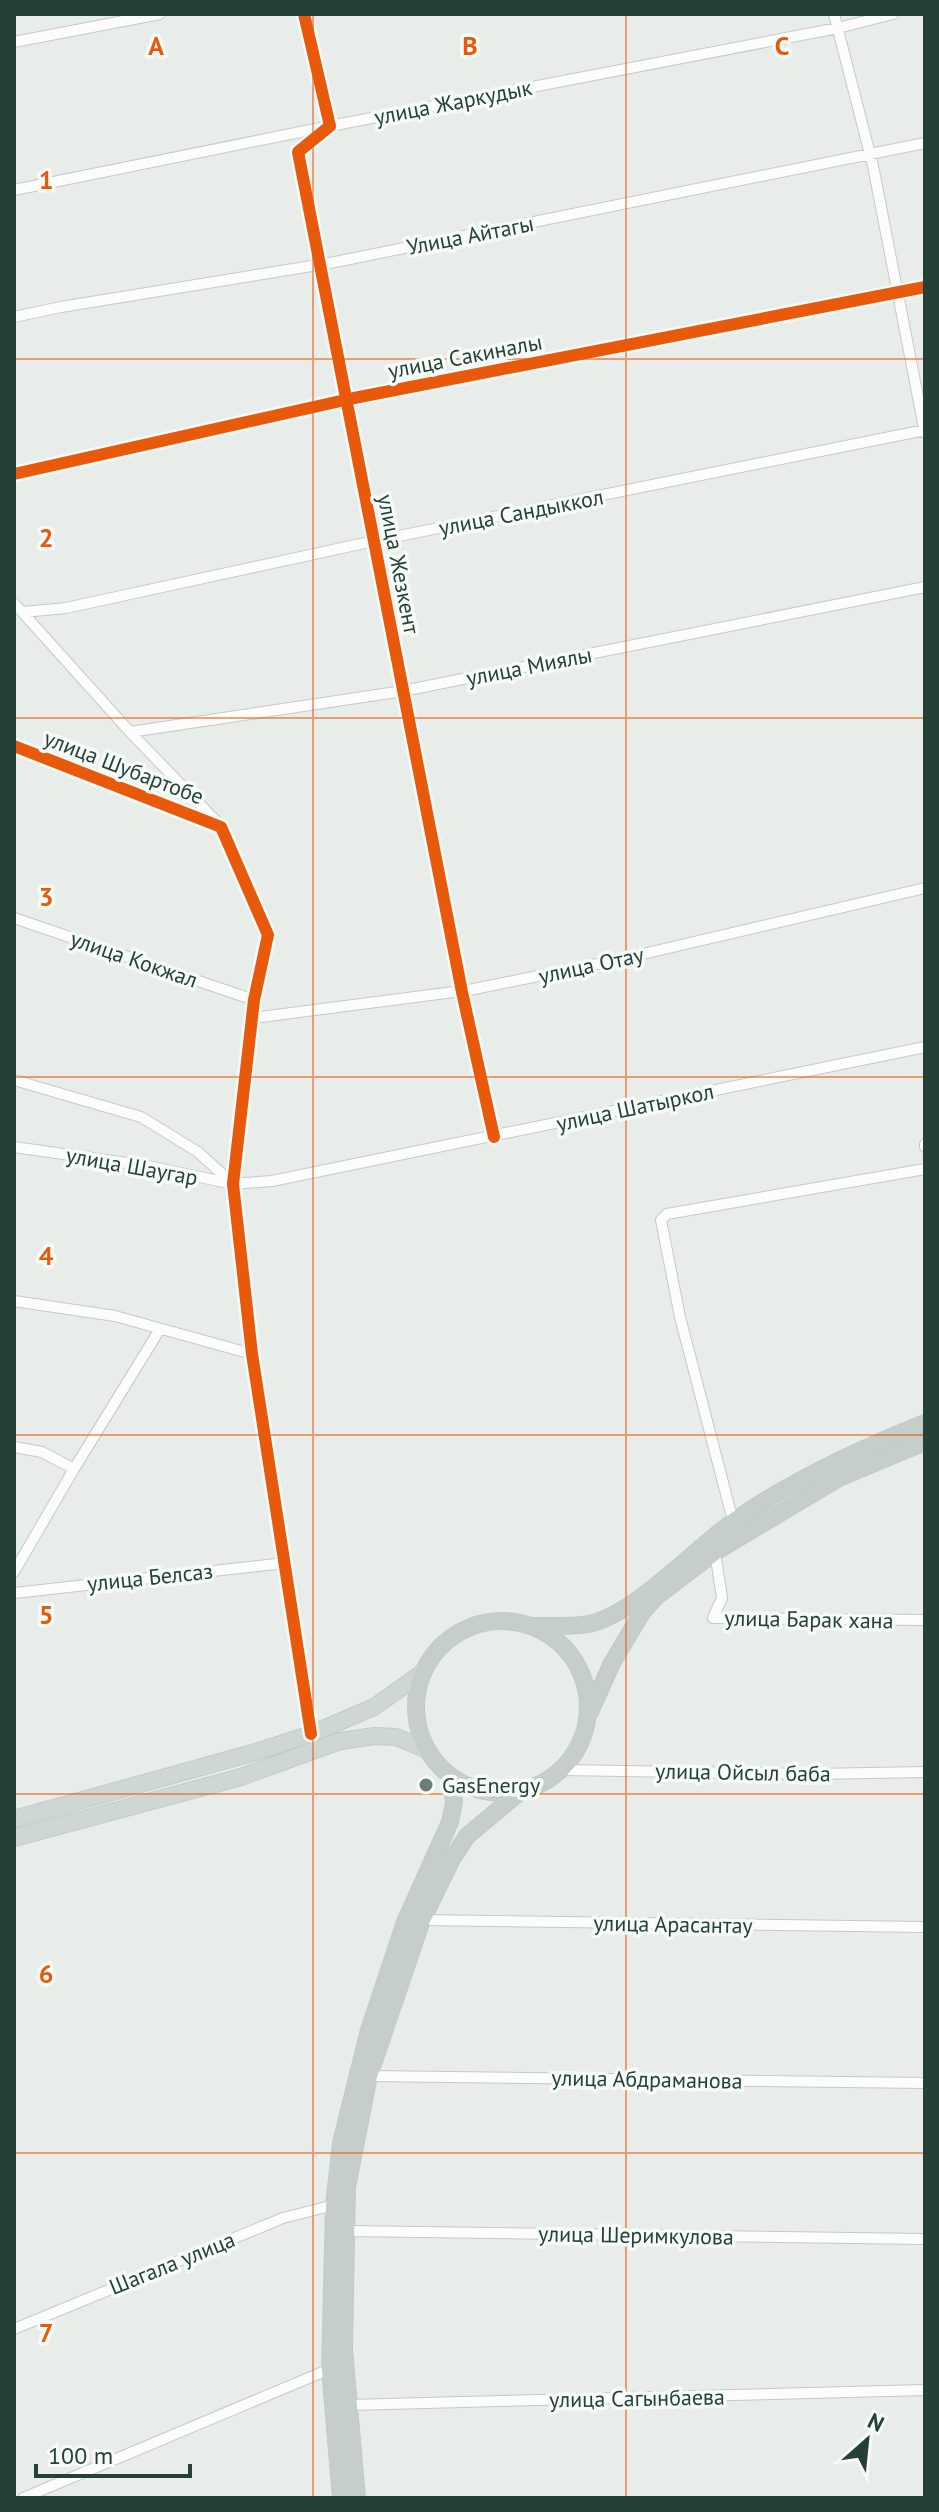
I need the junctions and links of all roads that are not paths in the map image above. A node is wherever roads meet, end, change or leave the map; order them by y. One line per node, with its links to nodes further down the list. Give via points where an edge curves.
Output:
1 (160, 14): 6 (street)
2 (304, 14): 7 (street)
3 (834, 14): 5 (street)
4 (893, 14): 5 (street, улица Жаркудык)
5 (838, 28): 7 (street, улица Жаркудык); 9 (street)
6 (14, 42)
7 (330, 126): 10 (street, улица Жаркудык); 11 (street, улица Жезкент, via 298,152)
8 (925, 143): 9 (street, Улица Айтагы)
9 (870, 155): 11 (street, Улица Айтагы); 13 (street)
10 (14, 190)
11 (320, 265): 14 (street, Улица Айтагы); 15 (street, улица Жезкент)
12 (925, 287): 13 (street, улица Сакиналы)
13 (898, 293): 15 (street, улица Сакиналы); 16 (street)
14 (14, 317)
15 (346, 400): 17 (street, улица Сакиналы); 18 (street, улица Жезкент)
16 (925, 431): 18 (street, улица Сандыккол)
17 (14, 474)
18 (374, 541): 21 (street, улица Сандыккол, via 66,608); 22 (street, улица Жезкент)
19 (925, 587): 22 (street, улица Миялы)
20 (14, 603): 21 (street)
21 (23, 612): 23 (street)
22 (403, 691): 23 (street, улица Миялы); 28 (street, улица Жезкент)
23 (130, 732): 25 (street)
24 (14, 746): 25 (street, улица Шубартобе)
25 (221, 827): 29 (street, улица Шубартобе, via 268,935)
26 (925, 888): 28 (street, улица Отау)
27 (14, 918): 29 (street, улица Кокжал)
28 (462, 992): 30 (street, улица Отау); 33 (street, улица Жезкент)
29 (254, 1000): 30 (street, улица Шубартобе)
30 (253, 1018): 37 (street, улица Шубартобе)
31 (925, 1047): 33 (street, улица Шатыркол)
32 (14, 1080): 37 (street, via 141,1117 198,1152)
33 (494, 1137): 35 (street, улица Шатыркол)
34 (14, 1147): 37 (street, улица Шаугар)
35 (345, 1168): 37 (street, улица Шаугар)
36 (925, 1169): 45 (street, via 667,1214 661,1220 680,1317)
37 (233, 1184): 40 (street, улица Шубартобе)
38 (14, 1301): 39 (street, via 115,1316)
39 (160, 1329): 40 (street); 44 (street)
40 (252, 1354): 47 (street, улица Шубартобе)
41 (925, 1423): 45 (highway, via 789,1485)
42 (925, 1442): 46 (highway, via 839,1478)
43 (14, 1447): 44 (street, via 42,1452)
44 (74, 1469): 48 (street)
45 (733, 1521): 51 (highway, via 617,1612 589,1624)
46 (715, 1552): 50 (street, улица Барак хана, via 722,1598 713,1618); 53 (highway, via 643,1611)
47 (285, 1563): 49 (street, улица Белсаз); 54 (street, улица Шубартобе)
48 (14, 1572)
49 (14, 1593)
50 (925, 1620)
51 (534, 1626): 52 (highway, via 508,1620 481,1622 446,1641); 53 (highway, via 558,1641 576,1662 587,1689)
52 (422, 1673): 54 (main road, via 374,1707); 55 (highway, via 415,1698 417,1725)
53 (588, 1717): 56 (highway, via 579,1746)
54 (311, 1734): 60 (main road)
55 (427, 1750): 58 (highway); 61 (main road, via 396,1737 340,1741 241,1777)
56 (562, 1770): 57 (street, улица Ойсыл баба); 59 (highway)
57 (925, 1772)
58 (451, 1777): 59 (highway, via 485,1791); 66 (highway, via 450,1822 405,1922 353,2088)
59 (521, 1791): 62 (highway, via 467,1836)
60 (14, 1819)
61 (14, 1838)
62 (422, 1920): 63 (street, улица Арасантау); 64 (highway)
63 (925, 1927)
64 (369, 2076): 65 (street, улица Абдраманова); 67 (highway, via 347,2187)
65 (925, 2083)
66 (334, 2205): 69 (street, Шагала улица, via 269,2223); 70 (highway)
67 (346, 2231): 68 (street, улица Шеримкулова); 72 (highway, via 344,2349)
68 (925, 2239)
69 (14, 2329)
70 (330, 2369): 73 (street); 74 (highway)
71 (925, 2390): 72 (street, улица Сагынбаева)
72 (349, 2405): 75 (highway)
73 (23, 2498)
74 (341, 2498)
75 (357, 2498)

